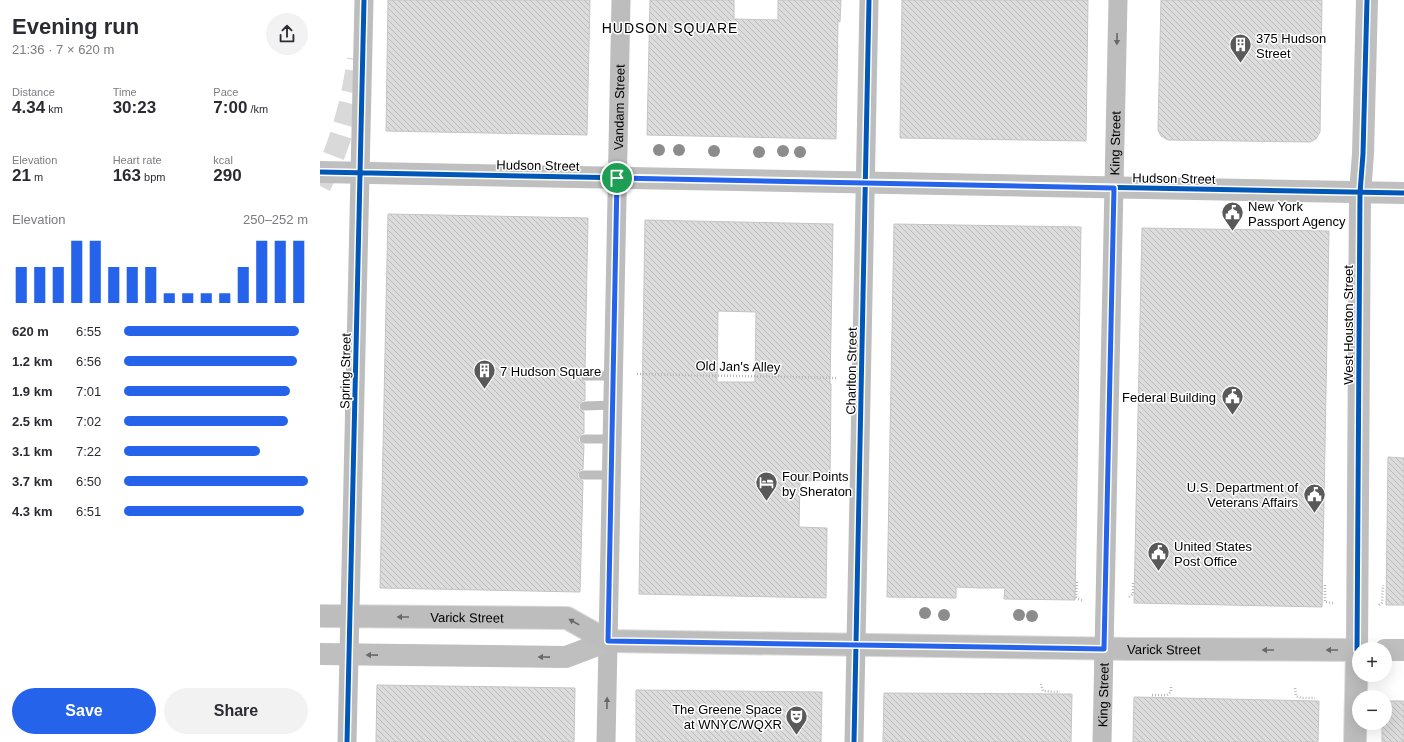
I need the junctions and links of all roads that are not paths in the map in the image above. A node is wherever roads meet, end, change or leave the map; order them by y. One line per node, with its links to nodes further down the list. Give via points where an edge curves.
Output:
1 (364, 0): 7 (street, Spring Street)
2 (621, 0): 8 (street, Vandam Street)
3 (869, 0): 9 (street, Charlton Street)
4 (1118, 0): 10 (street, King Street, one-way to 10)
5 (1367, 0): 11 (main road, West Houston Street)
6 (320, 172): 7 (main road, Hudson Street)
7 (360, 173): 8 (main road, Hudson Street); 22 (street, Spring Street)
8 (617, 178): 9 (main road, Hudson Street); 14 (street, Vandam Street)
9 (866, 183): 10 (main road, Hudson Street); 25 (street, Charlton Street)
10 (1114, 188): 11 (main road, Hudson Street); 26 (street, King Street)
11 (1360, 193): 12 (main road, Hudson Street); 24 (main road, West Houston Street)
12 (1404, 194)
13 (585, 376): 14 (lane)
14 (613, 376): 15 (street, Vandam Street)
15 (613, 405): 16 (lane); 17 (street, Vandam Street)
16 (584, 406)
17 (612, 439): 18 (lane); 20 (street, Vandam Street)
18 (584, 440)
19 (583, 475): 20 (lane)
20 (611, 475): 23 (street, Vandam Street)
21 (320, 616): 22 (main road, Varick Street)
22 (351, 617): 23 (main road, Varick Street, one-way to 22, via 567,618); 31 (street, Spring Street)
23 (608, 641): 25 (main road, Varick Street); 31 (main road, Varick Street, one-way to 31, via 566,657); 34 (street, Vandam Street, one-way to 23)
24 (1358, 642)
25 (856, 644): 26 (main road, Varick Street); 35 (street, Charlton Street)
26 (1104, 649): 27 (main road, Varick Street, one-way to 26); 36 (street, King Street)
27 (1352, 650)
28 (1392, 650): 29 (main road)
29 (1404, 650)
30 (320, 654): 31 (main road, Varick Street)
31 (349, 655): 33 (street, Spring Street)
32 (1357, 682): 37 (main road, West Houston Street)
33 (347, 742)
34 (606, 742)
35 (854, 742)
36 (1102, 742)
37 (1355, 742)

